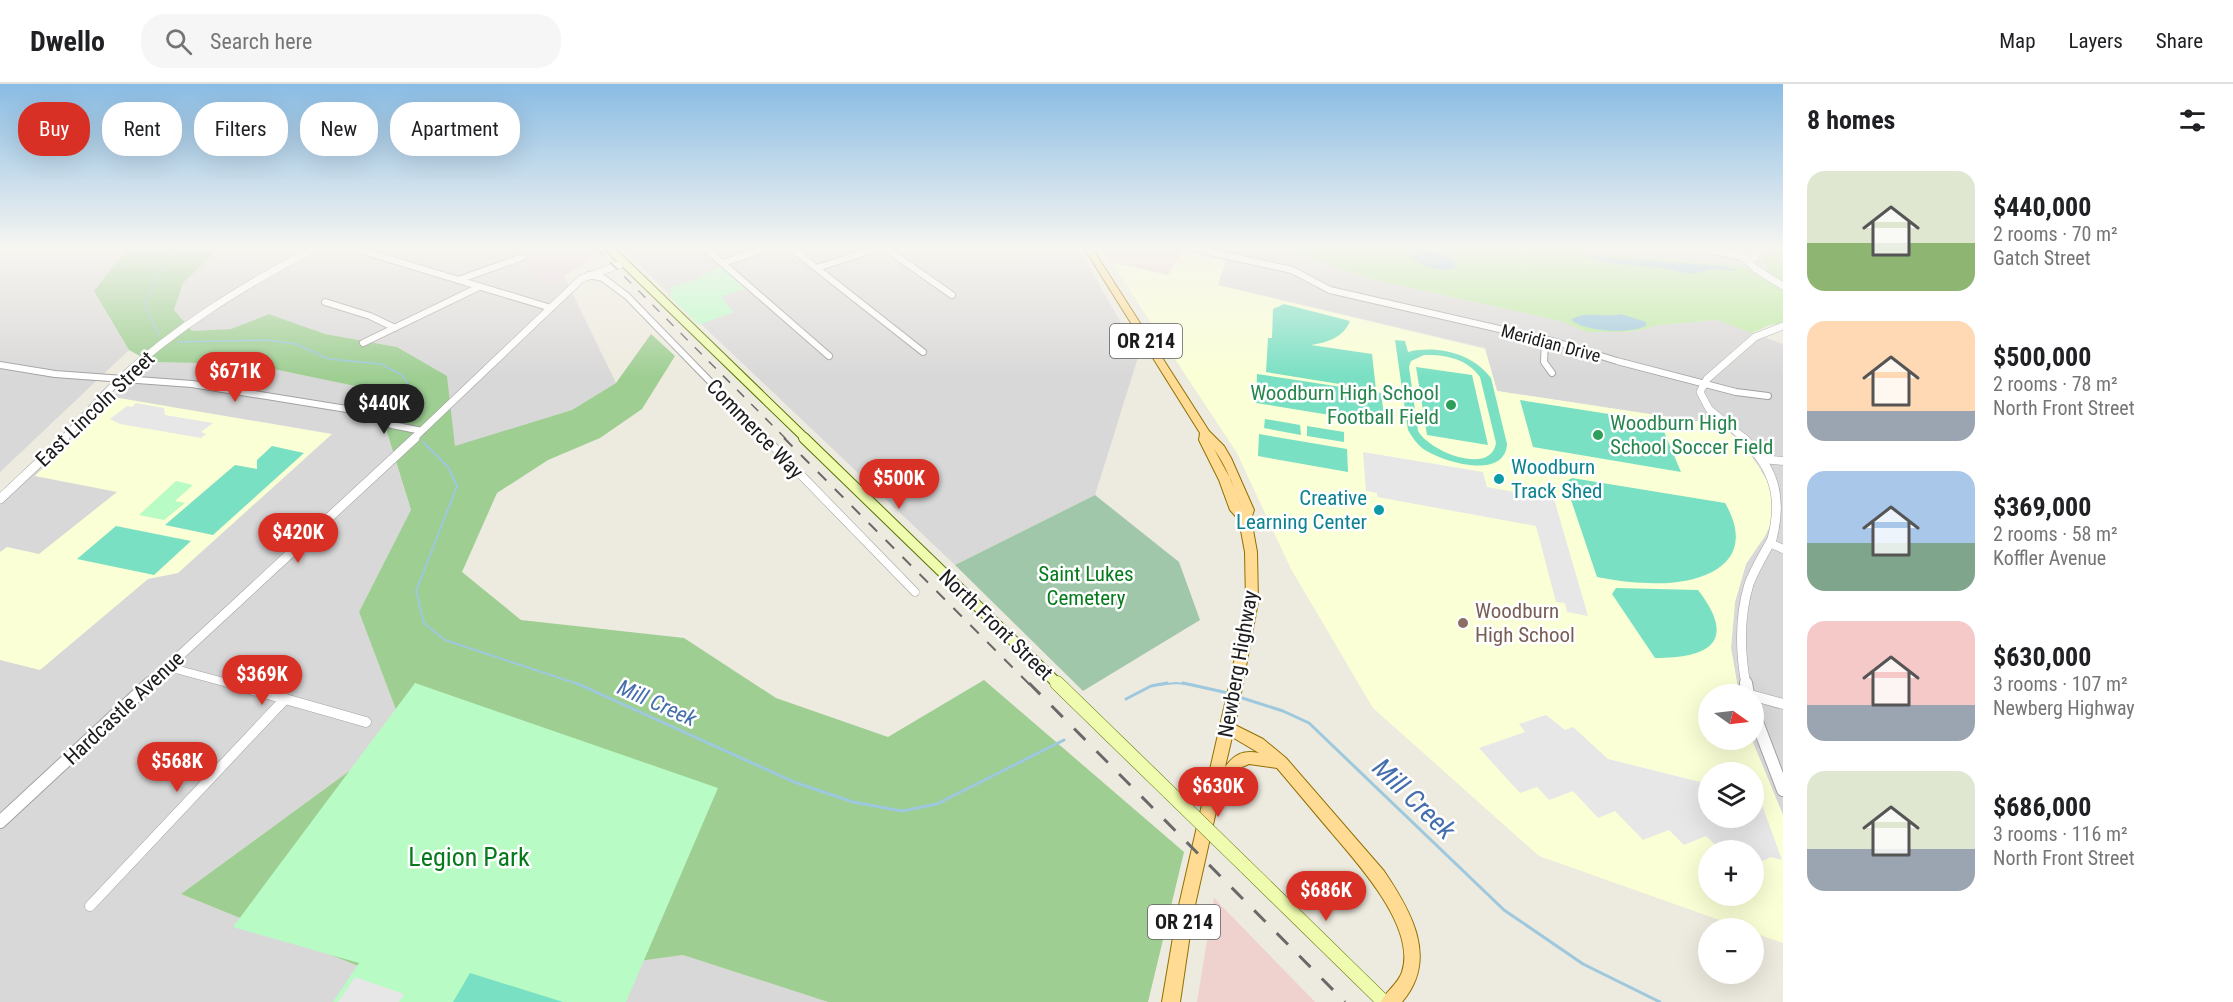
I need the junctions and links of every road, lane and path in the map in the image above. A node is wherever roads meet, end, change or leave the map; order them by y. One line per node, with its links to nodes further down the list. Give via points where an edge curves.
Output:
1 (238, 291): 23 (street, East Lincoln Street)
2 (471, 291): 16 (street)
3 (492, 291): 14 (street)
4 (569, 291): 14 (street, Hardcastle Avenue)
5 (620, 291): 32 (street, Commerce Way)
6 (653, 291): 47 (main road, North Front Street, bridge)
7 (754, 291): 20 (street)
8 (846, 291): 19 (street)
9 (946, 291): 12 (street)
10 (1115, 291): 39 (main road, Newberg Highway / OR 214, via 1205,433 1204,440 1236,510 1245,519 1251,552 1252,602)
11 (1334, 291): 17 (street, Meridian Drive)
12 (952, 295)
13 (325, 302): 16 (street)
14 (551, 308): 26 (street, Hardcastle Avenue)
15 (1783, 326): 24 (street, via 1755,337)
16 (395, 328): 18 (street)
17 (1545, 339): 22 (street, via 1544,362); 24 (street, Meridian Drive)
18 (363, 343)
19 (923, 352)
20 (829, 356)
21 (0, 365): 23 (street, via 55,374)
22 (1552, 373)
23 (122, 377): 26 (street, via 192,384 359,411 392,425); 29 (street, East Lincoln Street)
24 (1703, 384): 25 (street, Meridian Drive); 27 (street, via 1700,392 1704,403)
25 (1768, 396)
26 (422, 431): 33 (street, Hardcastle Avenue)
27 (1762, 459): 28 (street); 30 (street, via 1782,500 1782,520)
28 (1783, 461)
29 (0, 499)
30 (1772, 544): 31 (street); 34 (street, via 1756,567 1743,608 1741,648)
31 (1783, 549)
32 (915, 592)
33 (168, 667): 35 (street); 44 (street, Hardcastle Avenue)
34 (1746, 684)
35 (285, 699): 38 (street); 45 (street)
36 (1764, 699): 37 (street)
37 (1783, 705)
38 (366, 722)
39 (1228, 728): 41 (main road, via 1258,743); 43 (main road, Newberg Highway / OR 214)
40 (1764, 740): 42 (street)
41 (1281, 762): 43 (main road, via 1254,756 1242,759); 48 (main road, via 1378,876 1401,917 1412,963 1405,984)
42 (1783, 790)
43 (1211, 799): 46 (main road, Newberg Highway / OR 214)
44 (0, 822)
45 (90, 906)
46 (1171, 1002)
47 (1384, 1002)
48 (1390, 1002)

